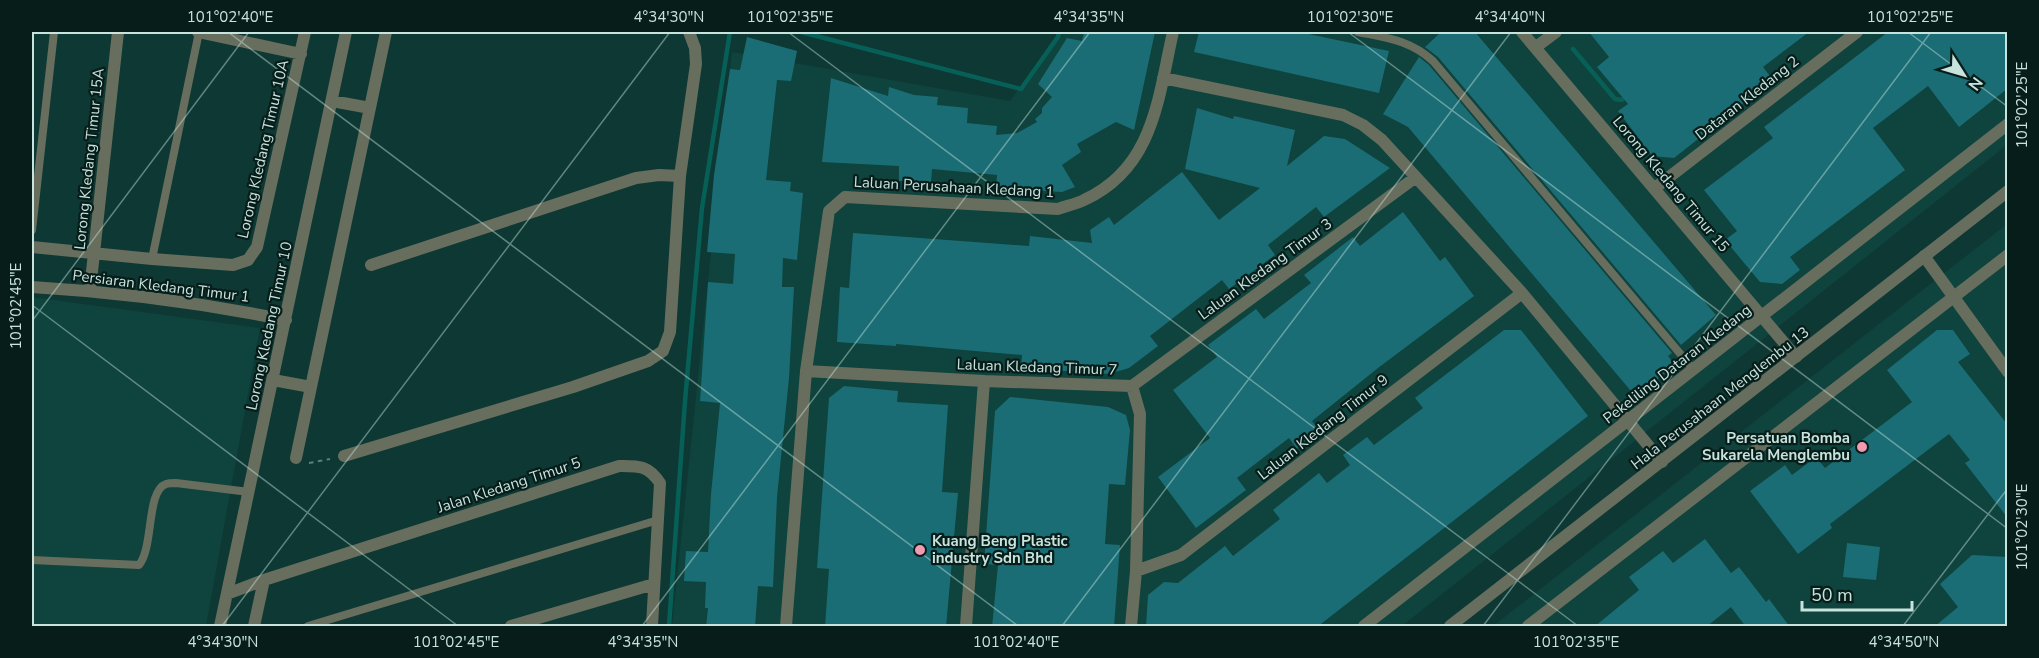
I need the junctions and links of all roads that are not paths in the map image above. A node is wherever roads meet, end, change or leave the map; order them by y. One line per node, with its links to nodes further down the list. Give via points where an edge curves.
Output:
1 (54, 32): 23 (lane)
2 (118, 32): 25 (street, Lorong Kledang Timur 15A)
3 (199, 32): 14 (street); 28 (lane)
4 (305, 32): 14 (street, Lorong Kledang Timur 10A)
5 (346, 32): 16 (street, Lorong Kledang Timur 10)
6 (386, 32): 17 (street)
7 (688, 32): 19 (street, via 696,64)
8 (1173, 32): 15 (street, Laluan Perusahaan Kledang 1)
9 (1358, 32): 37 (lane, via 1403,41 1421,49 1433,61)
10 (1522, 32): 13 (street, Lorong Kledang Timur 15)
11 (1556, 32): 13 (street)
12 (1857, 32): 21 (street, Dataran Kledang 2)
13 (1536, 47): 21 (street, Lorong Kledang Timur 15)
14 (300, 54): 28 (street, Lorong Kledang Timur 10A, via 256,248 248,260 233,266)
15 (1163, 78): 20 (street, via 1343,115 1382,140); 38 (street, Laluan Perusahaan Kledang 1, via 1150,130 1135,159 1113,183 1084,201 1058,209 845,197 828,211)
16 (332, 101): 17 (street); 35 (street, Lorong Kledang Timur 10)
17 (370, 108): 43 (street)
18 (2007, 124): 34 (street, Pekeliling Dataran Kledang)
19 (680, 176): 29 (street, via 636,178); 45 (street, via 670,332 663,351 648,361 573,387)
20 (1416, 177): 32 (street); 42 (street, Laluan Kledang Timur 3)
21 (1655, 188): 34 (street, Lorong Kledang Timur 15)
22 (2007, 191): 27 (street, Hala Perusahaan Menglembu 13)
23 (32, 230)
24 (32, 246): 25 (street, Lorong Kledang Timur 10A)
25 (93, 252): 28 (street, Lorong Kledang Timur 10A); 31 (street, Lorong Kledang Timur 15A)
26 (2007, 255): 33 (street)
27 (1924, 256): 33 (street); 36 (street, Hala Perusahaan Menglembu 13)
28 (152, 259)
29 (371, 265)
30 (32, 287): 31 (street, Persiaran Kledang Timur 1)
31 (90, 290): 35 (street, Persiaran Kledang Timur 1)
32 (1522, 293): 44 (street); 51 (street, Laluan Kledang Timur 9, via 1181,555)
33 (1953, 298): 39 (street); 65 (street)
34 (1762, 317): 36 (street, Lorong Kledang Timur 15); 37 (street, Pekeliling Dataran Kledang)
35 (286, 320): 40 (street, Lorong Kledang Timur 10)
36 (1796, 357): 47 (street, Hala Perusahaan Menglembu 13)
37 (1694, 370): 44 (street, Pekeliling Dataran Kledang)
38 (806, 371): 41 (street, Laluan Kledang Timur 7); 60 (street, Laluan Perusahaan Kledang 1)
39 (2007, 372)
40 (273, 380): 43 (street); 48 (street, Lorong Kledang Timur 10)
41 (984, 381): 42 (street, Laluan Kledang Timur 7); 61 (street)
42 (1132, 386): 51 (street, Laluan Kledang Timur 7, via 1140,414)
43 (311, 387): 46 (street)
44 (1629, 421): 47 (street); 63 (street, Pekeliling Dataran Kledang)
45 (344, 456)
46 (296, 458)
47 (1662, 462): 64 (street, Hala Perusahaan Menglembu 13)
48 (249, 492): 50 (lane, via 165,484 156,492 147,551 139,565); 54 (street, Lorong Kledang Timur 10)
49 (658, 520): 52 (street, Jalan Kledang Timur 5, via 660,483 652,471 619,466); 53 (street, Jalan Kledang Timur 5); 57 (lane)
50 (32, 560)
51 (1136, 571): 62 (street, Laluan Kledang Timur 7)
52 (264, 580): 54 (street, Jalan Kledang Timur 5); 56 (street)
53 (654, 584): 58 (street); 59 (street, Jalan Kledang Timur 5)
54 (227, 594): 55 (street, Lorong Kledang Timur 10)
55 (220, 627)
56 (254, 627)
57 (308, 627)
58 (511, 627)
59 (652, 627)
60 (786, 627)
61 (966, 627)
62 (1131, 627)
63 (1364, 627)
64 (1449, 627)
65 (1528, 627)

